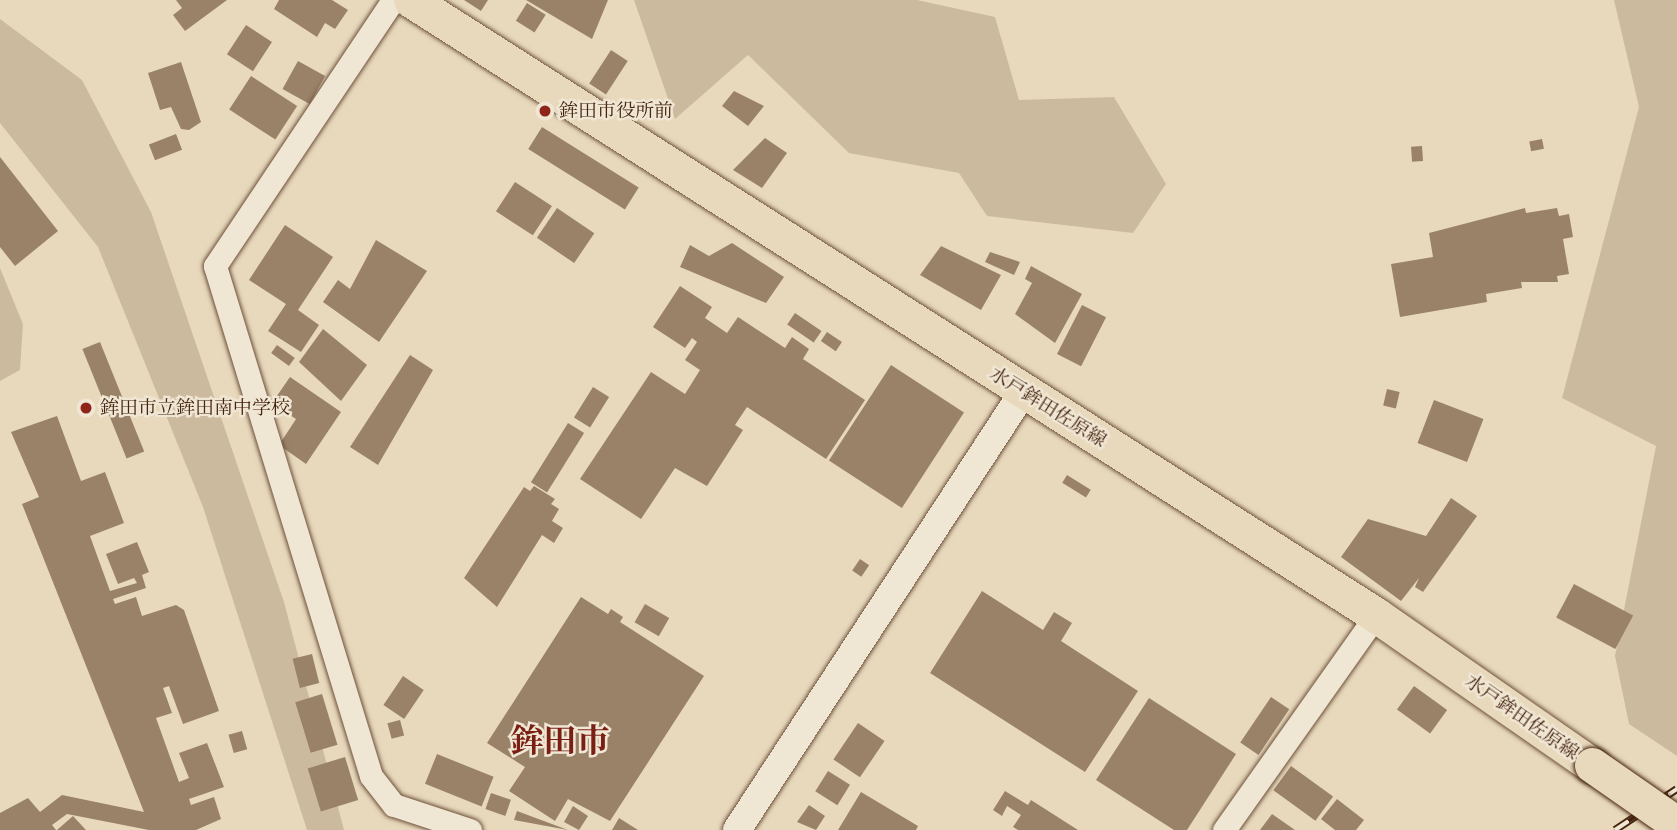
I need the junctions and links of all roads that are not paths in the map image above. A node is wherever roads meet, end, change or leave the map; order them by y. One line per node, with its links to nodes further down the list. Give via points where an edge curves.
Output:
1 (393, 0): 6 (street, via 215,266 371,776 394,805)
2 (411, 0): 3 (main road, 水戸鉾田佐原線)
3 (1024, 391): 4 (main road, 水戸鉾田佐原線); 7 (street)
4 (1376, 615): 5 (main road, 水戸鉾田佐原線, bridge); 8 (street)
5 (1677, 824)
6 (470, 830)
7 (737, 830)
8 (1224, 830)

